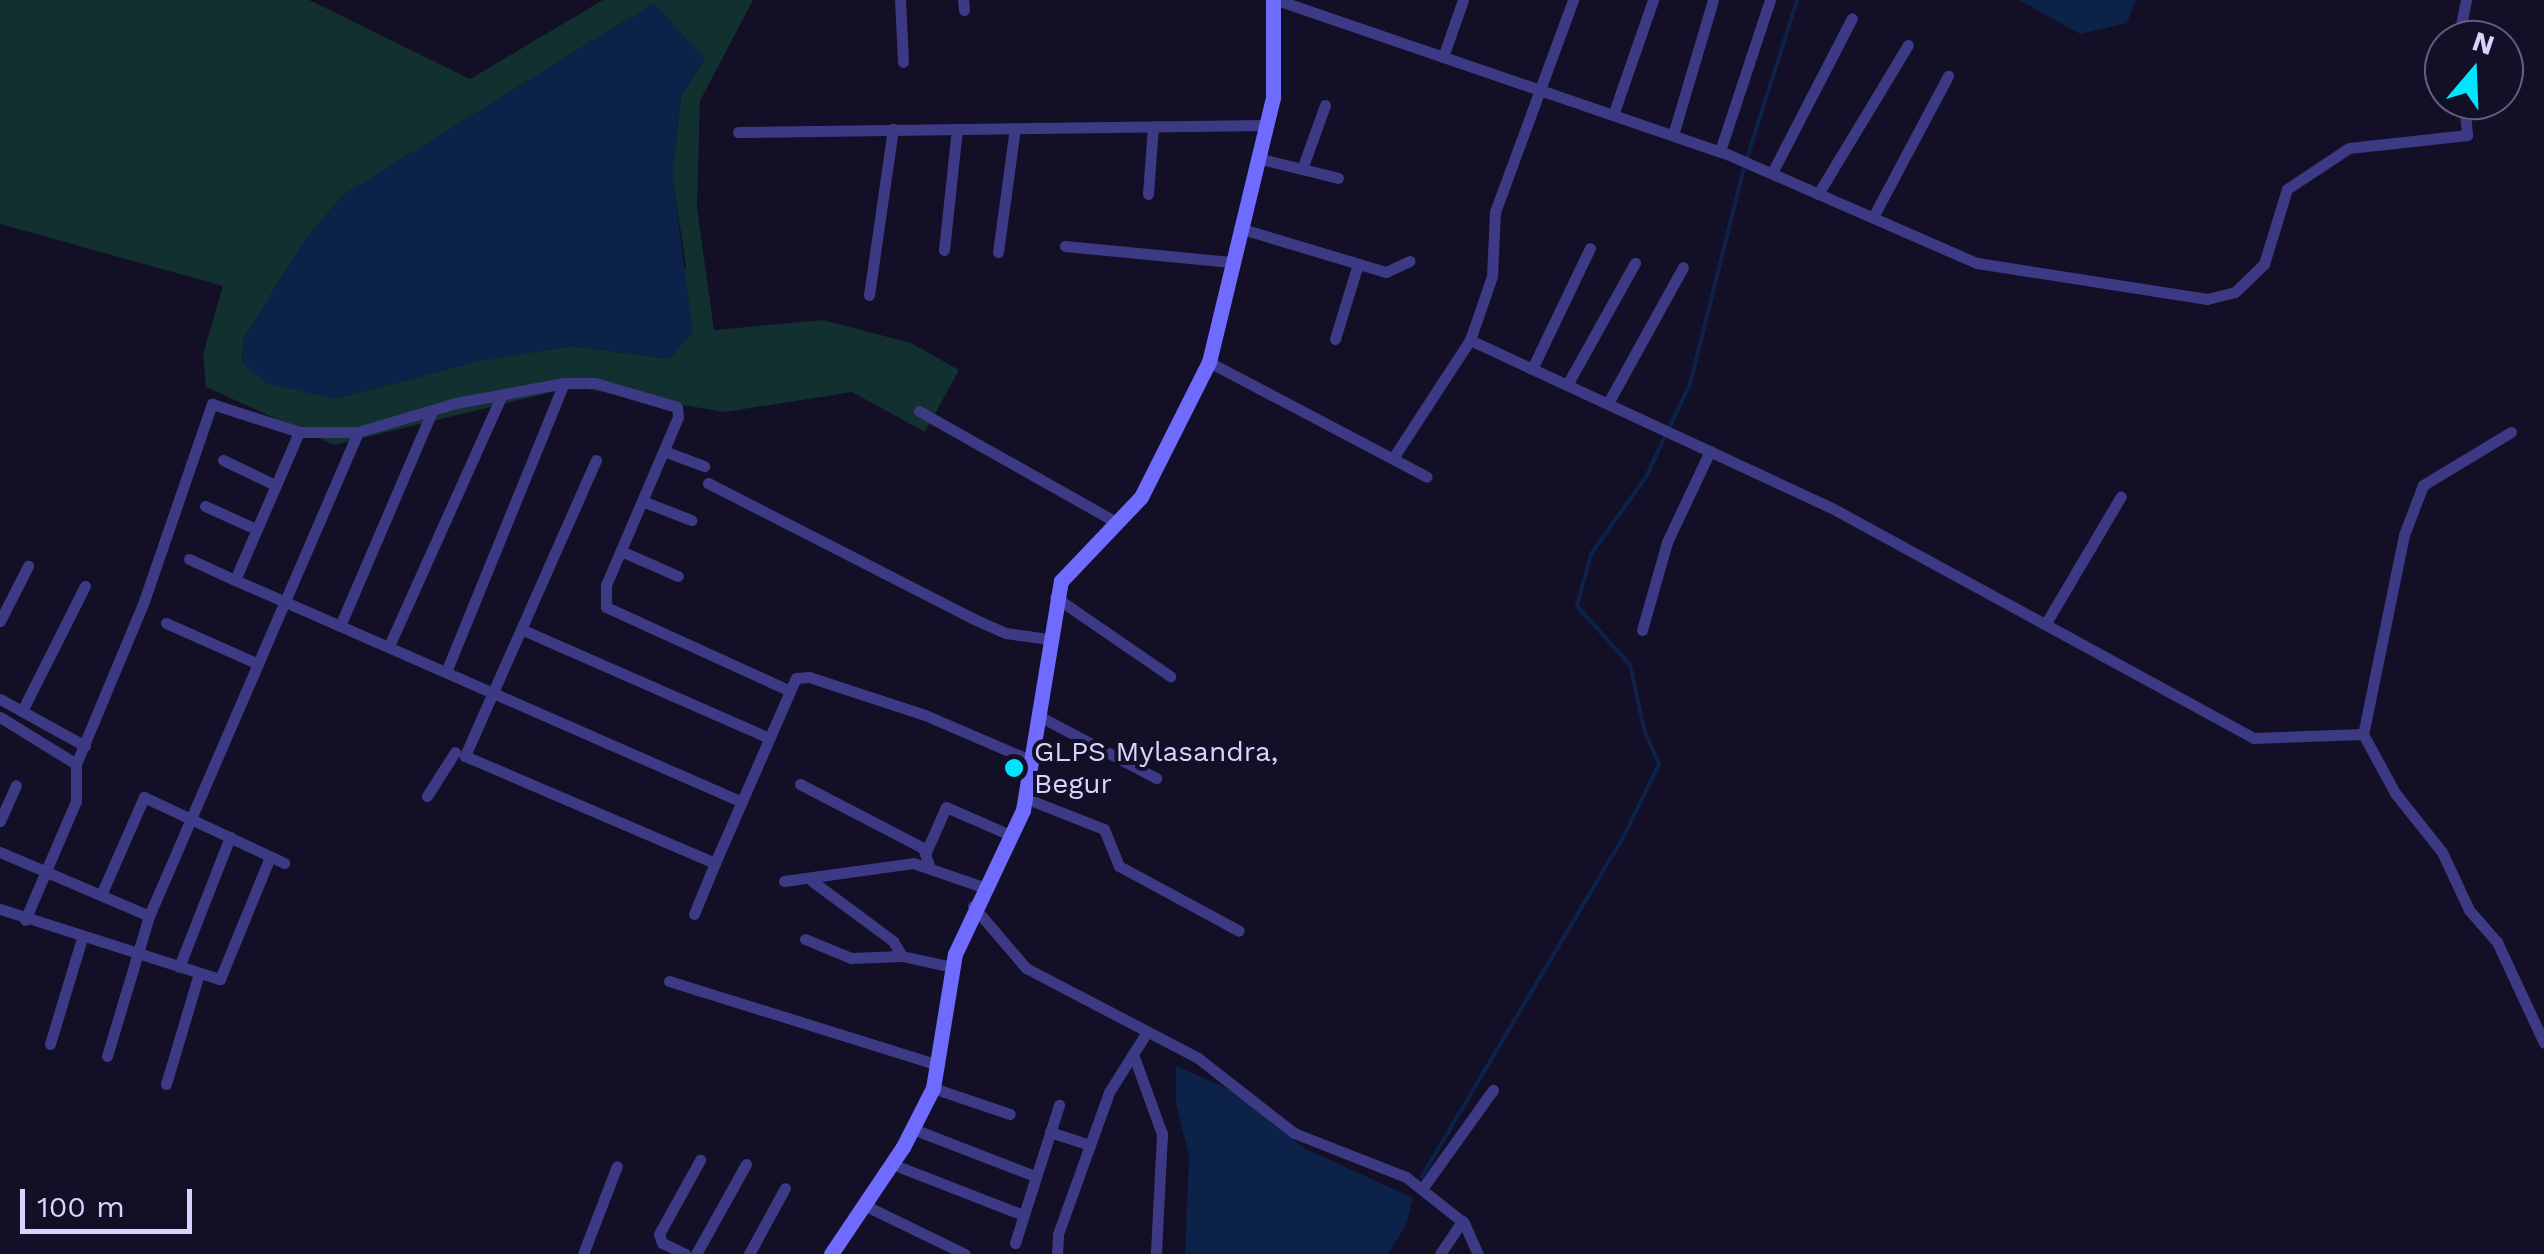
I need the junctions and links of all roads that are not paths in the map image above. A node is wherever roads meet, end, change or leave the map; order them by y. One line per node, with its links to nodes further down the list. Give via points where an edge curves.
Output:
1 (900, 0): 11 (street)
2 (1275, 0): 10 (street); 17 (street, via 1278,64)
3 (1464, 0): 10 (street)
4 (1573, 0): 13 (street)
5 (1652, 0): 15 (street)
6 (1713, 0): 23 (street)
7 (1770, 0): 24 (street)
8 (1852, 18): 27 (street)
9 (1908, 45): 30 (street)
10 (1444, 57): 13 (street)
11 (902, 62)
12 (1948, 76): 31 (street)
13 (1542, 90): 15 (street); 44 (street, via 1495,212 1492,276)
14 (1325, 105): 26 (street)
15 (1613, 115): 23 (street)
16 (2466, 120): 31 (street, via 2467,136 2349,148 2287,189 2264,264 2235,292 2207,299 1977,263)
17 (1266, 125): 18 (street); 25 (street)
18 (1153, 126): 19 (street); 29 (street)
19 (1015, 128): 20 (street); 36 (street)
20 (957, 129): 21 (street); 35 (street)
21 (892, 130): 22 (street); 42 (street)
22 (738, 132)
23 (1673, 135): 24 (street)
24 (1720, 151): 27 (street)
25 (1257, 158): 26 (street); 32 (street)
26 (1302, 169): 28 (street)
27 (1772, 173): 30 (street)
28 (1338, 178)
29 (1148, 194)
30 (1818, 194): 31 (street)
31 (1873, 217)
32 (1239, 228): 38 (street); 40 (street)
33 (1065, 246): 38 (street)
34 (1590, 248): 46 (street)
35 (944, 250)
36 (998, 252)
37 (1410, 261): 40 (street, via 1386,272)
38 (1231, 262): 45 (street)
39 (1635, 263): 48 (street)
40 (1358, 264): 43 (street)
41 (1683, 267): 50 (street)
42 (869, 295)
43 (1335, 339)
44 (1470, 340): 46 (street); 58 (street)
45 (1209, 362): 58 (street); 69 (street, via 1166,459)
46 (1532, 369): 48 (street)
47 (564, 382): 49 (street); 57 (street, via 596,383 677,406); 88 (street)
48 (1567, 385): 50 (street)
49 (501, 397): 51 (street); 86 (street)
50 (1608, 403): 56 (street)
51 (432, 411): 54 (street); 82 (street)
52 (918, 411): 69 (street)
53 (299, 432): 54 (street); 64 (street); 98 (street, via 212,404)
54 (358, 432): 78 (street)
55 (2511, 432): 96 (street, via 2423,485 2404,535)
56 (1710, 451): 81 (street); 84 (street, via 1667,542)
57 (664, 452): 61 (street); 66 (street)
58 (1392, 458): 62 (street)
59 (223, 460): 64 (street)
60 (596, 460): 83 (street)
61 (704, 466)
62 (1427, 476)
63 (708, 483): 85 (street, via 974,619 1006,633)
64 (275, 485): 70 (street)
65 (2121, 496): 81 (street)
66 (642, 501): 68 (street); 71 (street)
67 (206, 506): 70 (street)
68 (691, 520)
69 (1116, 522): 77 (street, via 1080,556)
70 (256, 528): 75 (street)
71 (621, 551): 74 (street); 90 (street, via 604,594 606,607)
72 (189, 559): 75 (street)
73 (28, 566): 79 (street)
74 (678, 576)
75 (235, 580): 78 (street)
76 (85, 586): 93 (street)
77 (1055, 597): 85 (street); 89 (street)
78 (285, 602): 82 (street); 87 (street)
79 (0, 620)
80 (166, 623): 87 (street)
81 (2046, 623): 96 (street, via 2253,738)
82 (340, 626): 86 (street)
83 (523, 630): 91 (street); 97 (street)
84 (1642, 630)
85 (1048, 639): 94 (street)
86 (389, 646): 88 (street)
87 (258, 664): 108 (street)
88 (446, 672): 91 (street)
89 (1170, 676)
90 (790, 690): 97 (street); 100 (street, via 796,678 809,677)
91 (494, 692): 107 (street); 116 (street, via 465,756)
92 (0, 699): 93 (street)
93 (22, 710): 98 (street)
94 (1037, 715): 100 (street); 102 (street)
95 (0, 718): 101 (street)
96 (2363, 734): 138 (street, via 2395,793 2442,852 2469,910 2496,942)
97 (769, 738): 107 (street)
98 (85, 746): 101 (street)
99 (455, 752): 105 (street)
100 (1030, 760): 106 (street)
101 (76, 764): 118 (street, via 76,801)
102 (1156, 778)
103 (800, 784): 113 (street)
104 (16, 785): 109 (street)
105 (427, 796)
106 (1025, 798): 110 (street); 128 (street, via 1104,829 1119,866)
107 (742, 802): 116 (street)
108 (191, 819): 111 (street); 122 (street, via 144,797); 126 (street)
109 (0, 821)
110 (1010, 835): 113 (street, via 946,807); 121 (street)
111 (230, 837): 114 (street); 133 (street)
112 (0, 852): 118 (street)
113 (926, 852): 117 (street)
114 (270, 857): 115 (street); 135 (street, via 220,979)
115 (284, 863)
116 (715, 863): 125 (street)
117 (930, 868): 120 (street, via 890,864); 121 (street)
118 (45, 872): 122 (street); 127 (street)
119 (784, 881): 120 (street)
120 (812, 881): 132 (street, via 893,941)
121 (983, 887): 123 (street)
122 (101, 895): 126 (street)
123 (973, 906): 134 (street); 137 (street, via 1026,968)
124 (0, 910): 127 (street)
125 (694, 914)
126 (150, 916): 131 (street)
127 (25, 920): 129 (street)
128 (1239, 931)
129 (82, 938): 131 (street); 139 (street)
130 (805, 939): 132 (street, via 851,958)
131 (137, 954): 133 (street); 141 (street)
132 (902, 956): 134 (street)
133 (179, 966): 135 (street)
134 (952, 967): 142 (street)
135 (199, 972): 143 (street)
136 (669, 981): 142 (street)
137 (1145, 1035): 140 (street); 157 (street, via 1198,1058 1294,1133 1342,1147)
138 (2544, 1042)
139 (50, 1044)
140 (1133, 1054): 150 (street, via 1109,1092); 169 (street, via 1162,1134)
141 (107, 1056)
142 (939, 1065): 144 (street)
143 (166, 1084)
144 (933, 1088): 147 (street); 148 (street)
145 (1493, 1090): 157 (street)
146 (1059, 1105): 149 (street)
147 (1010, 1114)
148 (913, 1129): 153 (street); 155 (street)
149 (1050, 1132): 150 (street); 155 (street)
150 (1090, 1144): 168 (street)
151 (700, 1160): 163 (street, via 659,1234)
152 (746, 1164): 164 (street)
153 (892, 1164): 158 (street); 159 (street)
154 (617, 1166): 162 (street)
155 (1035, 1176): 159 (street)
156 (785, 1188): 165 (street)
157 (1422, 1189): 160 (street)
158 (864, 1205): 166 (street); 167 (street)
159 (1023, 1214): 161 (street)
160 (1462, 1222): 170 (street); 171 (street)
161 (1014, 1243)
162 (582, 1254)
163 (686, 1254)
164 (696, 1254)
165 (750, 1254)
166 (831, 1254)
167 (965, 1254)
168 (1057, 1254)
169 (1156, 1254)
170 (1440, 1254)
171 (1478, 1254)

